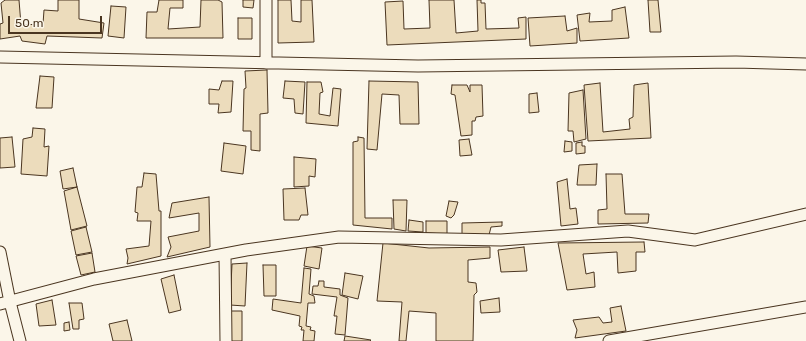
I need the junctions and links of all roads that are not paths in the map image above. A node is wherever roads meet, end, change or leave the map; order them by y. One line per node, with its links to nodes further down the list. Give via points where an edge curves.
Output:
1 (266, 0): 3 (street)
2 (0, 57): 3 (street)
3 (266, 63): 4 (street, via 418,66 736,62)
4 (806, 64)
5 (806, 214): 7 (street, via 695,240 628,231 501,240 339,237)
6 (0, 252): 8 (street)
7 (225, 254): 8 (street, via 94,279); 11 (street)
8 (5, 303): 10 (street)
9 (806, 307): 12 (street)
10 (20, 341)
11 (226, 341)
12 (609, 341)

